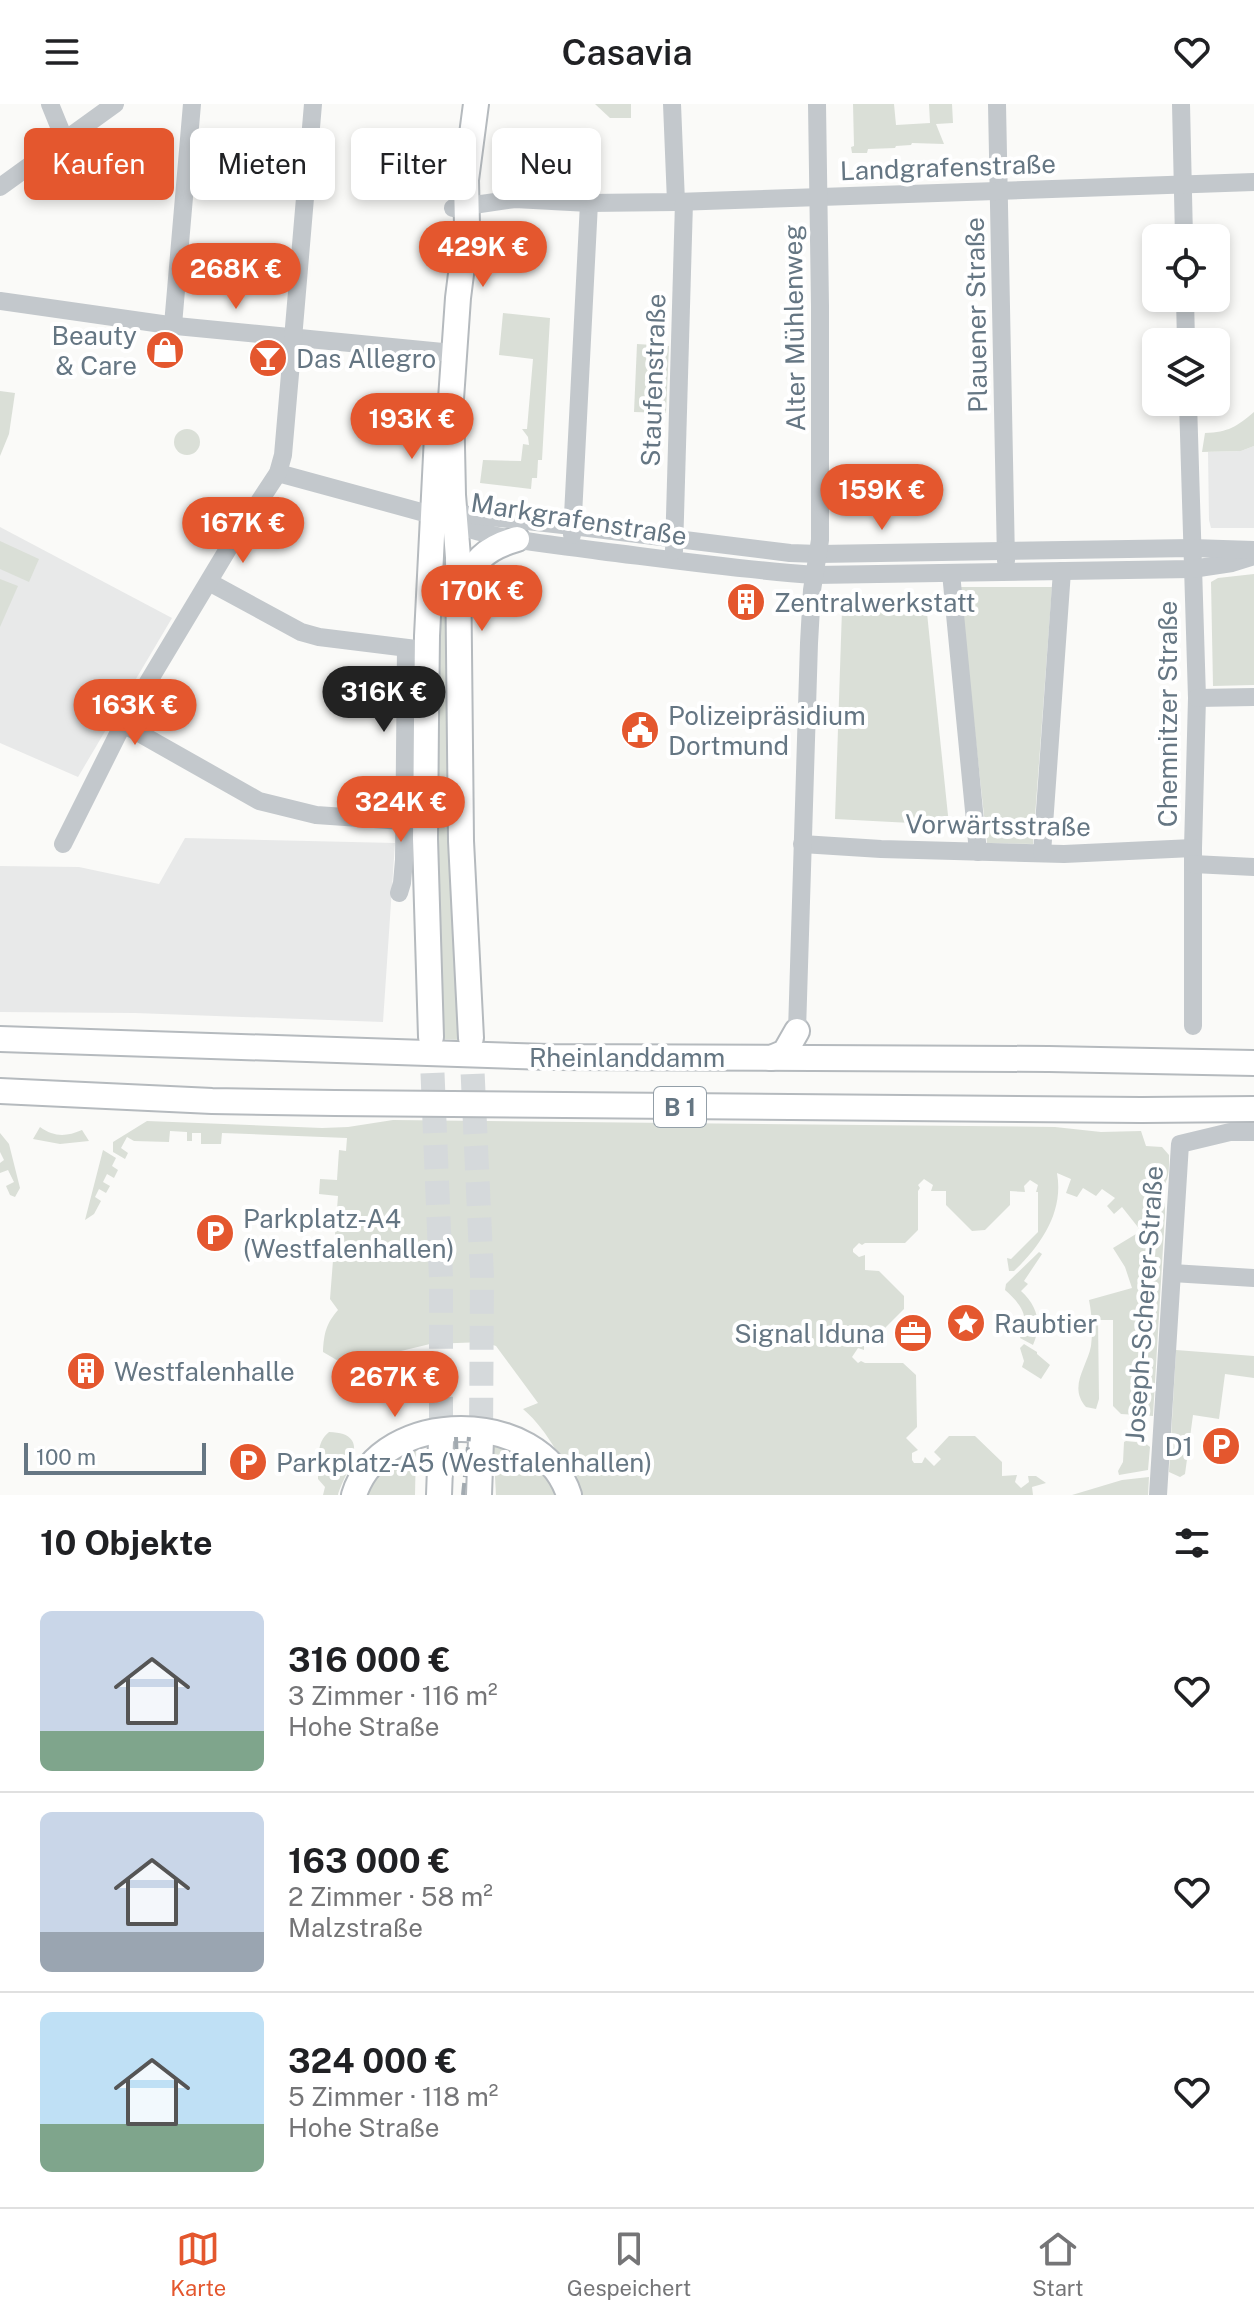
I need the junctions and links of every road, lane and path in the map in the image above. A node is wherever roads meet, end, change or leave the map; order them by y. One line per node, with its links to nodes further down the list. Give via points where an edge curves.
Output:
1 (50, 104): 11 (street)
2 (115, 104): 12 (street)
3 (192, 104): 24 (street)
4 (313, 104): 25 (street)
5 (460, 104): 21 (main road)
6 (476, 104): 21 (main road)
7 (672, 104): 19 (street, Staufenstraße)
8 (817, 104): 18 (street, Alter Mühlenweg)
9 (997, 104): 17 (street, Plauener Straße)
10 (1181, 104): 15 (street)
11 (60, 128)
12 (83, 128)
13 (24, 170): 16 (street)
14 (1254, 182): 15 (street, Landgrafenstraße)
15 (1183, 183): 17 (street, Landgrafenstraße); 22 (street)
16 (0, 187)
17 (999, 192): 18 (street, Landgrafenstraße); 36 (street, Plauener Straße)
18 (818, 198): 19 (street, Landgrafenstraße); 37 (street, Alter Mühlenweg)
19 (680, 202): 20 (street, Landgrafenstraße); 32 (street, Staufenstraße)
20 (589, 203): 21 (street, Landgrafenstraße, via 515,199); 30 (street)
21 (460, 207): 26 (main road, via 464,255)
22 (1184, 224)
23 (0, 301): 24 (street)
24 (173, 325): 25 (street)
25 (294, 339): 26 (street); 28 (street)
26 (448, 353): 29 (main road)
27 (1188, 416): 34 (street, Chemnitzer Straße)
28 (278, 473): 29 (street); 45 (street)
29 (447, 518): 30 (street, Markgrafenstraße); 31 (street, Markgrafenstraße); 46 (main road); 47 (main road)
30 (572, 526): 32 (street, Markgrafenstraße); 33 (street)
31 (517, 539): 33 (street, Markgrafenstraße); 46 (main road, via 480,557)
32 (674, 539): 37 (street, Markgrafenstraße); 39 (street, Staufenstraße)
33 (571, 547): 39 (street, Markgrafenstraße)
34 (1192, 548): 35 (street, Markgrafenstraße); 36 (street, Markgrafenstraße); 40 (street, Chemnitzer Straße)
35 (1254, 550)
36 (1006, 551): 37 (street, Markgrafenstraße); 42 (street, Plauener Straße)
37 (819, 554): 44 (street, Alter Mühlenweg)
38 (1254, 556): 40 (street, Markgrafenstraße)
39 (674, 561): 44 (street, Markgrafenstraße)
40 (1192, 569): 41 (street, Markgrafenstraße); 49 (street, Chemnitzer Straße)
41 (1062, 571): 42 (street, Markgrafenstraße); 55 (street)
42 (1006, 572): 43 (street, Markgrafenstraße)
43 (951, 573): 44 (street, Markgrafenstraße); 54 (street)
44 (815, 575): 53 (street, Alter Mühlenweg)
45 (209, 582): 47 (street, via 301,632); 50 (street)
46 (458, 597): 62 (main road, via 461,841)
47 (417, 649): 51 (street); 61 (main road)
48 (1254, 697): 49 (street)
49 (1197, 698): 56 (street, Chemnitzer Straße)
50 (123, 724): 51 (street, via 259,801 316,815); 52 (street)
51 (403, 821): 58 (street)
52 (63, 844)
53 (802, 844): 54 (street, Vorwärtsstraße); 60 (street, Alter Mühlenweg)
54 (978, 852): 55 (street, Vorwärtsstraße)
55 (1042, 853): 56 (street, Vorwärtsstraße)
56 (1187, 854): 57 (street, Vorwärtsstraße); 59 (street, Chemnitzer Straße)
57 (1254, 867)
58 (399, 893)
59 (1193, 1026)
60 (797, 1031): 64 (main road, via 785,1052); 65 (main road, via 805,1050)
61 (431, 1037)
62 (471, 1038)
63 (0, 1039): 64 (main road, Rheinlanddamm / B 1, via 549,1057)
64 (771, 1058): 65 (main road, Rheinlanddamm / B 1)
65 (817, 1058): 66 (main road, Rheinlanddamm / B 1)
66 (1254, 1063)
67 (0, 1091): 68 (main road, Rheinlanddamm / B 1, via 335,1103)
68 (1254, 1109)
69 (1254, 1132): 70 (street, Joseph-Scherer-Straße, via 1180,1144)
70 (1172, 1273): 71 (street); 78 (street, Joseph-Scherer-Straße)
71 (1254, 1278)
72 (481, 1439): 77 (main road)
73 (441, 1441): 74 (main road)
74 (439, 1489)
75 (569, 1493): 76 (main road, via 545,1457 520,1441 486,1430 446,1430 414,1437 384,1452)
76 (354, 1495)
77 (479, 1495)
78 (1158, 1495)

